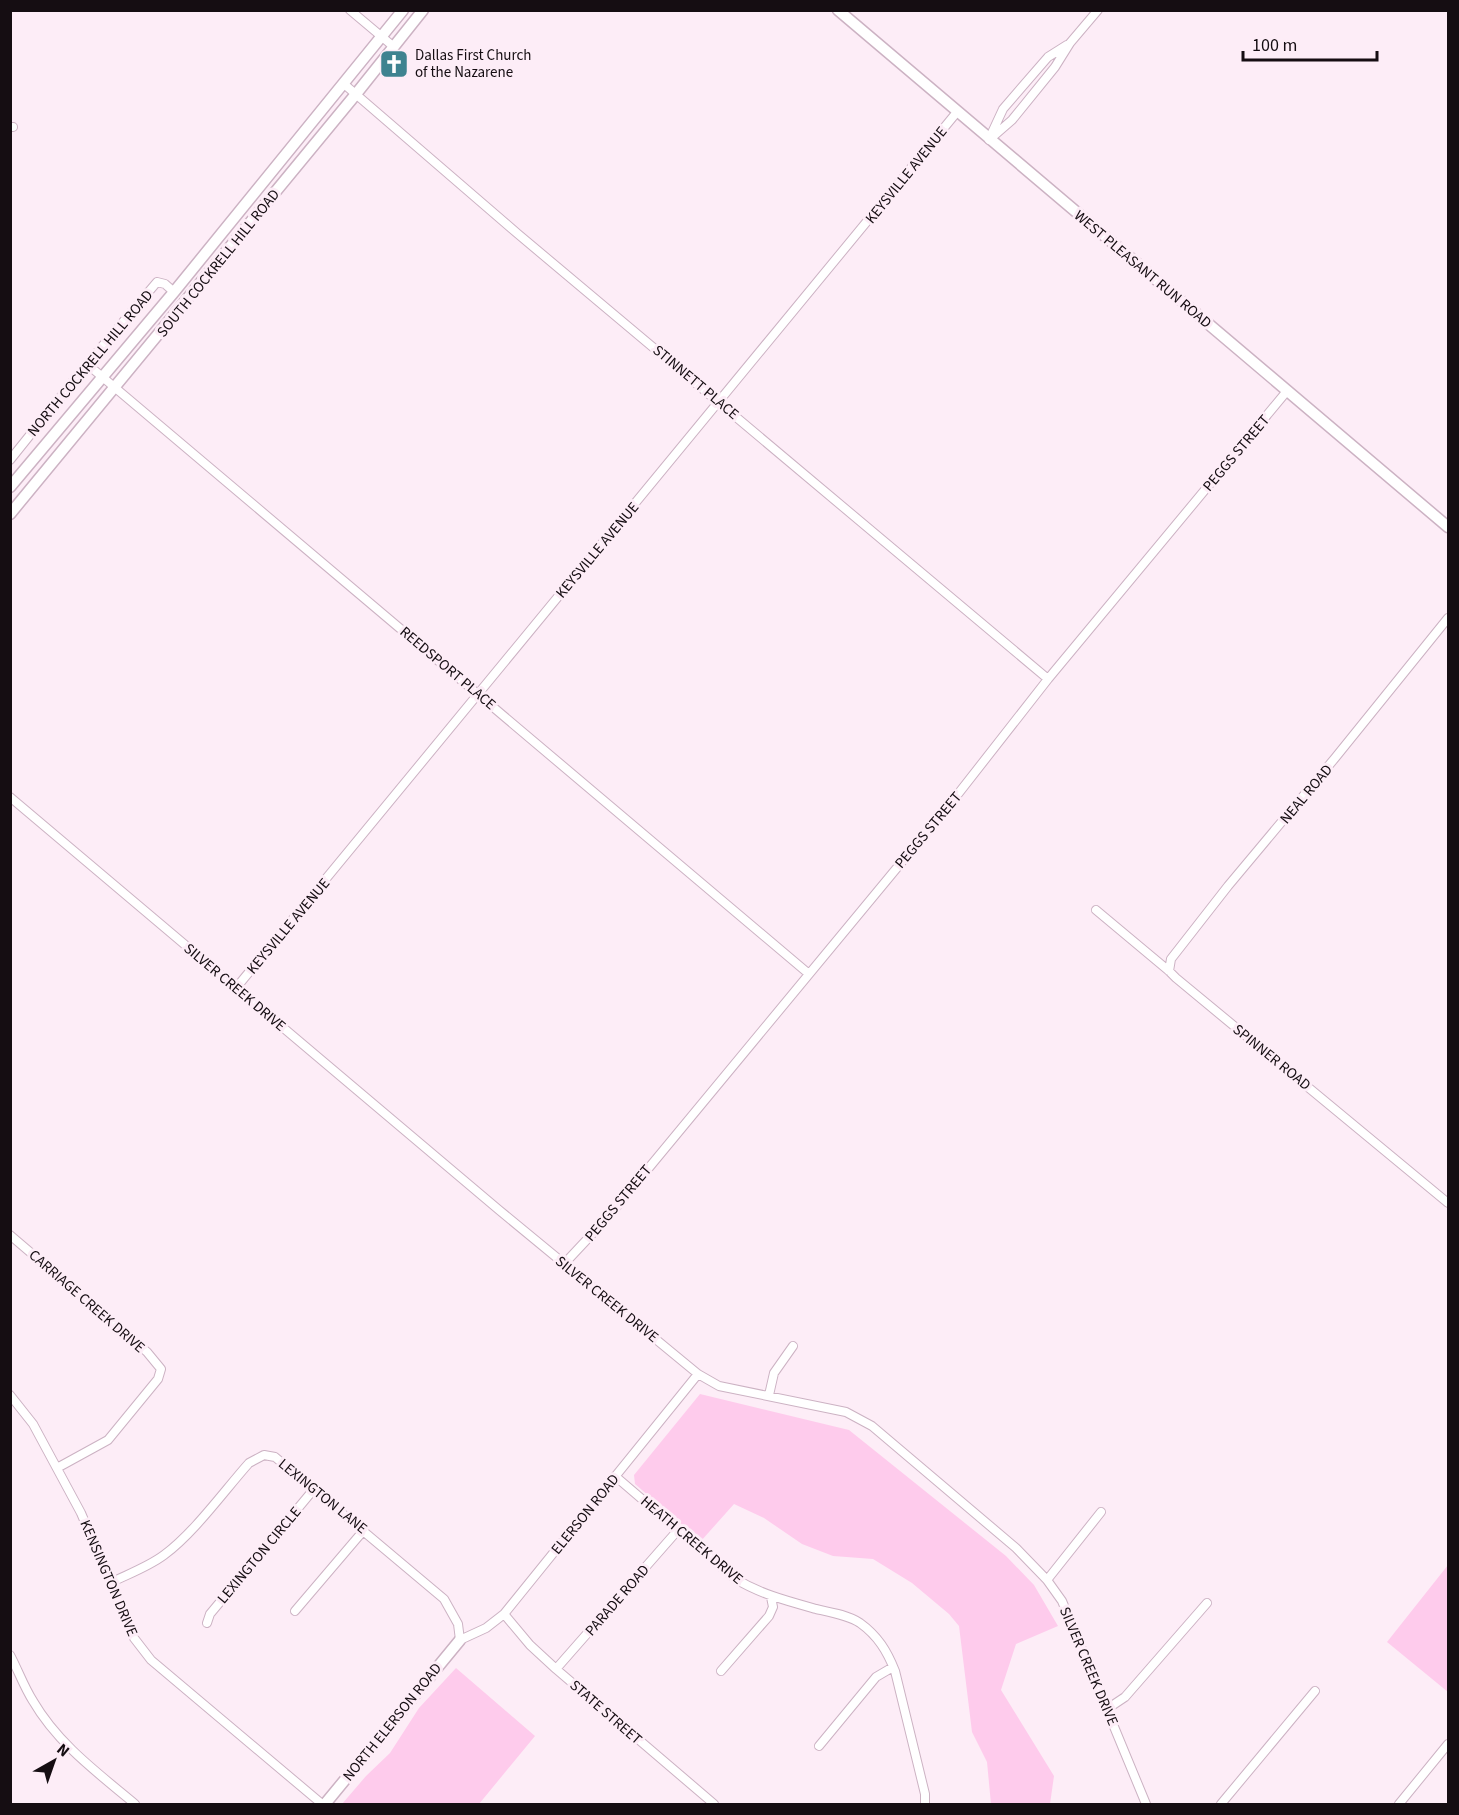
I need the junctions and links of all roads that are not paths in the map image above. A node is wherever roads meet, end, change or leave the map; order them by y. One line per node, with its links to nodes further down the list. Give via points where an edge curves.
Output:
1 (350, 10): 6 (street)
2 (403, 10): 6 (main road, SOUTH COCKRELL HILL ROAD)
3 (423, 10): 8 (main road, SOUTH COCKRELL HILL ROAD)
4 (838, 10): 11 (main road, WEST PLEASANT RUN ROAD)
5 (1098, 10): 7 (street)
6 (382, 38): 8 (street); 9 (main road, SOUTH COCKRELL HILL ROAD)
7 (1070, 43): 12 (street, via 1055,68 1012,120); 12 (street, via 1048,57 1003,109)
8 (394, 47): 10 (main road, SOUTH COCKRELL HILL ROAD)
9 (344, 84): 10 (street, STINNETT PLACE); 13 (main road, SOUTH COCKRELL HILL ROAD)
10 (357, 94): 16 (main road, SOUTH COCKRELL HILL ROAD); 18 (street, STINNETT PLACE)
11 (957, 112): 12 (main road, WEST PLEASANT RUN ROAD); 18 (street, KEYSVILLE AVENUE)
12 (989, 140): 17 (main road, WEST PLEASANT RUN ROAD)
13 (174, 292): 14 (street, NORTH COCKRELL HILL ROAD, via 158,282); 15 (main road, SOUTH COCKRELL HILL ROAD)
14 (87, 364): 15 (street, REEDSPORT PLACE); 19 (street, NORTH COCKRELL HILL ROAD)
15 (103, 376): 16 (street, REEDSPORT PLACE); 20 (main road, SOUTH COCKRELL HILL ROAD)
16 (115, 387): 21 (main road, SOUTH COCKRELL HILL ROAD); 25 (street, REEDSPORT PLACE)
17 (1287, 391): 22 (main road, WEST PLEASANT RUN ROAD); 24 (street, PEGGS STREET)
18 (719, 402): 24 (street, STINNETT PLACE); 25 (street, KEYSVILLE AVENUE)
19 (10, 460)
20 (10, 487)
21 (10, 514)
22 (1449, 527)
23 (1449, 618): 28 (street, NEAL ROAD, via 1228,886 1171,959)
24 (1048, 679): 29 (street, PEGGS STREET)
25 (479, 693): 29 (street, REEDSPORT PLACE); 30 (street, KEYSVILLE AVENUE)
26 (10, 797): 30 (street, SILVER CREEK DRIVE)
27 (1096, 910): 28 (street, SPINNER ROAD)
28 (1169, 971): 31 (street, SPINNER ROAD)
29 (809, 974): 33 (street, PEGGS STREET, via 609,1216)
30 (236, 988): 33 (street, SILVER CREEK DRIVE)
31 (1449, 1203)
32 (10, 1235): 38 (street, CARRIAGE CREEK DRIVE, via 147,1352 161,1369 158,1379 108,1440)
33 (564, 1264): 35 (street, SILVER CREEK DRIVE)
34 (793, 1346): 37 (street, via 774,1373)
35 (698, 1374): 37 (street, SILVER CREEK DRIVE, via 719,1386); 39 (street, ELERSON ROAD)
36 (10, 1395): 38 (street, KENSINGTON DRIVE, via 33,1424)
37 (769, 1395): 44 (street, SILVER CREEK DRIVE, via 846,1412 872,1426 1016,1548)
38 (57, 1468): 45 (street, KENSINGTON DRIVE)
39 (615, 1476): 43 (street, HEATH CREEK DRIVE); 49 (street, ELERSON ROAD)
40 (314, 1489): 42 (street, LEXINGTON LANE); 45 (street, LEXINGTON LANE, via 275,1457 264,1455 249,1463 178,1544 142,1568); 50 (street, LEXINGTON CIRCLE, via 210,1614)
41 (1101, 1512): 44 (street)
42 (364, 1530): 48 (street); 51 (street, LEXINGTON LANE, via 444,1599 459,1624)
43 (678, 1530): 46 (street, HEATH CREEK DRIVE, via 734,1578); 54 (street, PARADE ROAD)
44 (1047, 1581): 57 (street, SILVER CREEK DRIVE, via 1062,1601)
45 (110, 1582): 61 (street, KENSINGTON DRIVE, via 134,1638 151,1660)
46 (771, 1597): 53 (street, HEATH CREEK DRIVE, via 858,1622 877,1637); 55 (street, via 773,1607 769,1616)
47 (1207, 1602): 57 (street, via 1125,1697)
48 (295, 1611)
49 (504, 1614): 51 (street, ELERSON ROAD); 54 (street, STATE STREET)
50 (207, 1623)
51 (460, 1640): 61 (main road, NORTH ELERSON ROAD)
52 (10, 1654): 60 (street, via 33,1701 72,1752)
53 (893, 1667): 59 (street, via 876,1677); 63 (street, HEATH CREEK DRIVE)
54 (556, 1669): 62 (street, STATE STREET)
55 (721, 1671)
56 (1315, 1691): 65 (street)
57 (1107, 1709): 64 (street, SILVER CREEK DRIVE)
58 (1449, 1744): 66 (street)
59 (819, 1746)
60 (135, 1804)
61 (324, 1804)
62 (714, 1804)
63 (925, 1804)
64 (1146, 1804)
65 (1221, 1804)
66 (1399, 1804)

